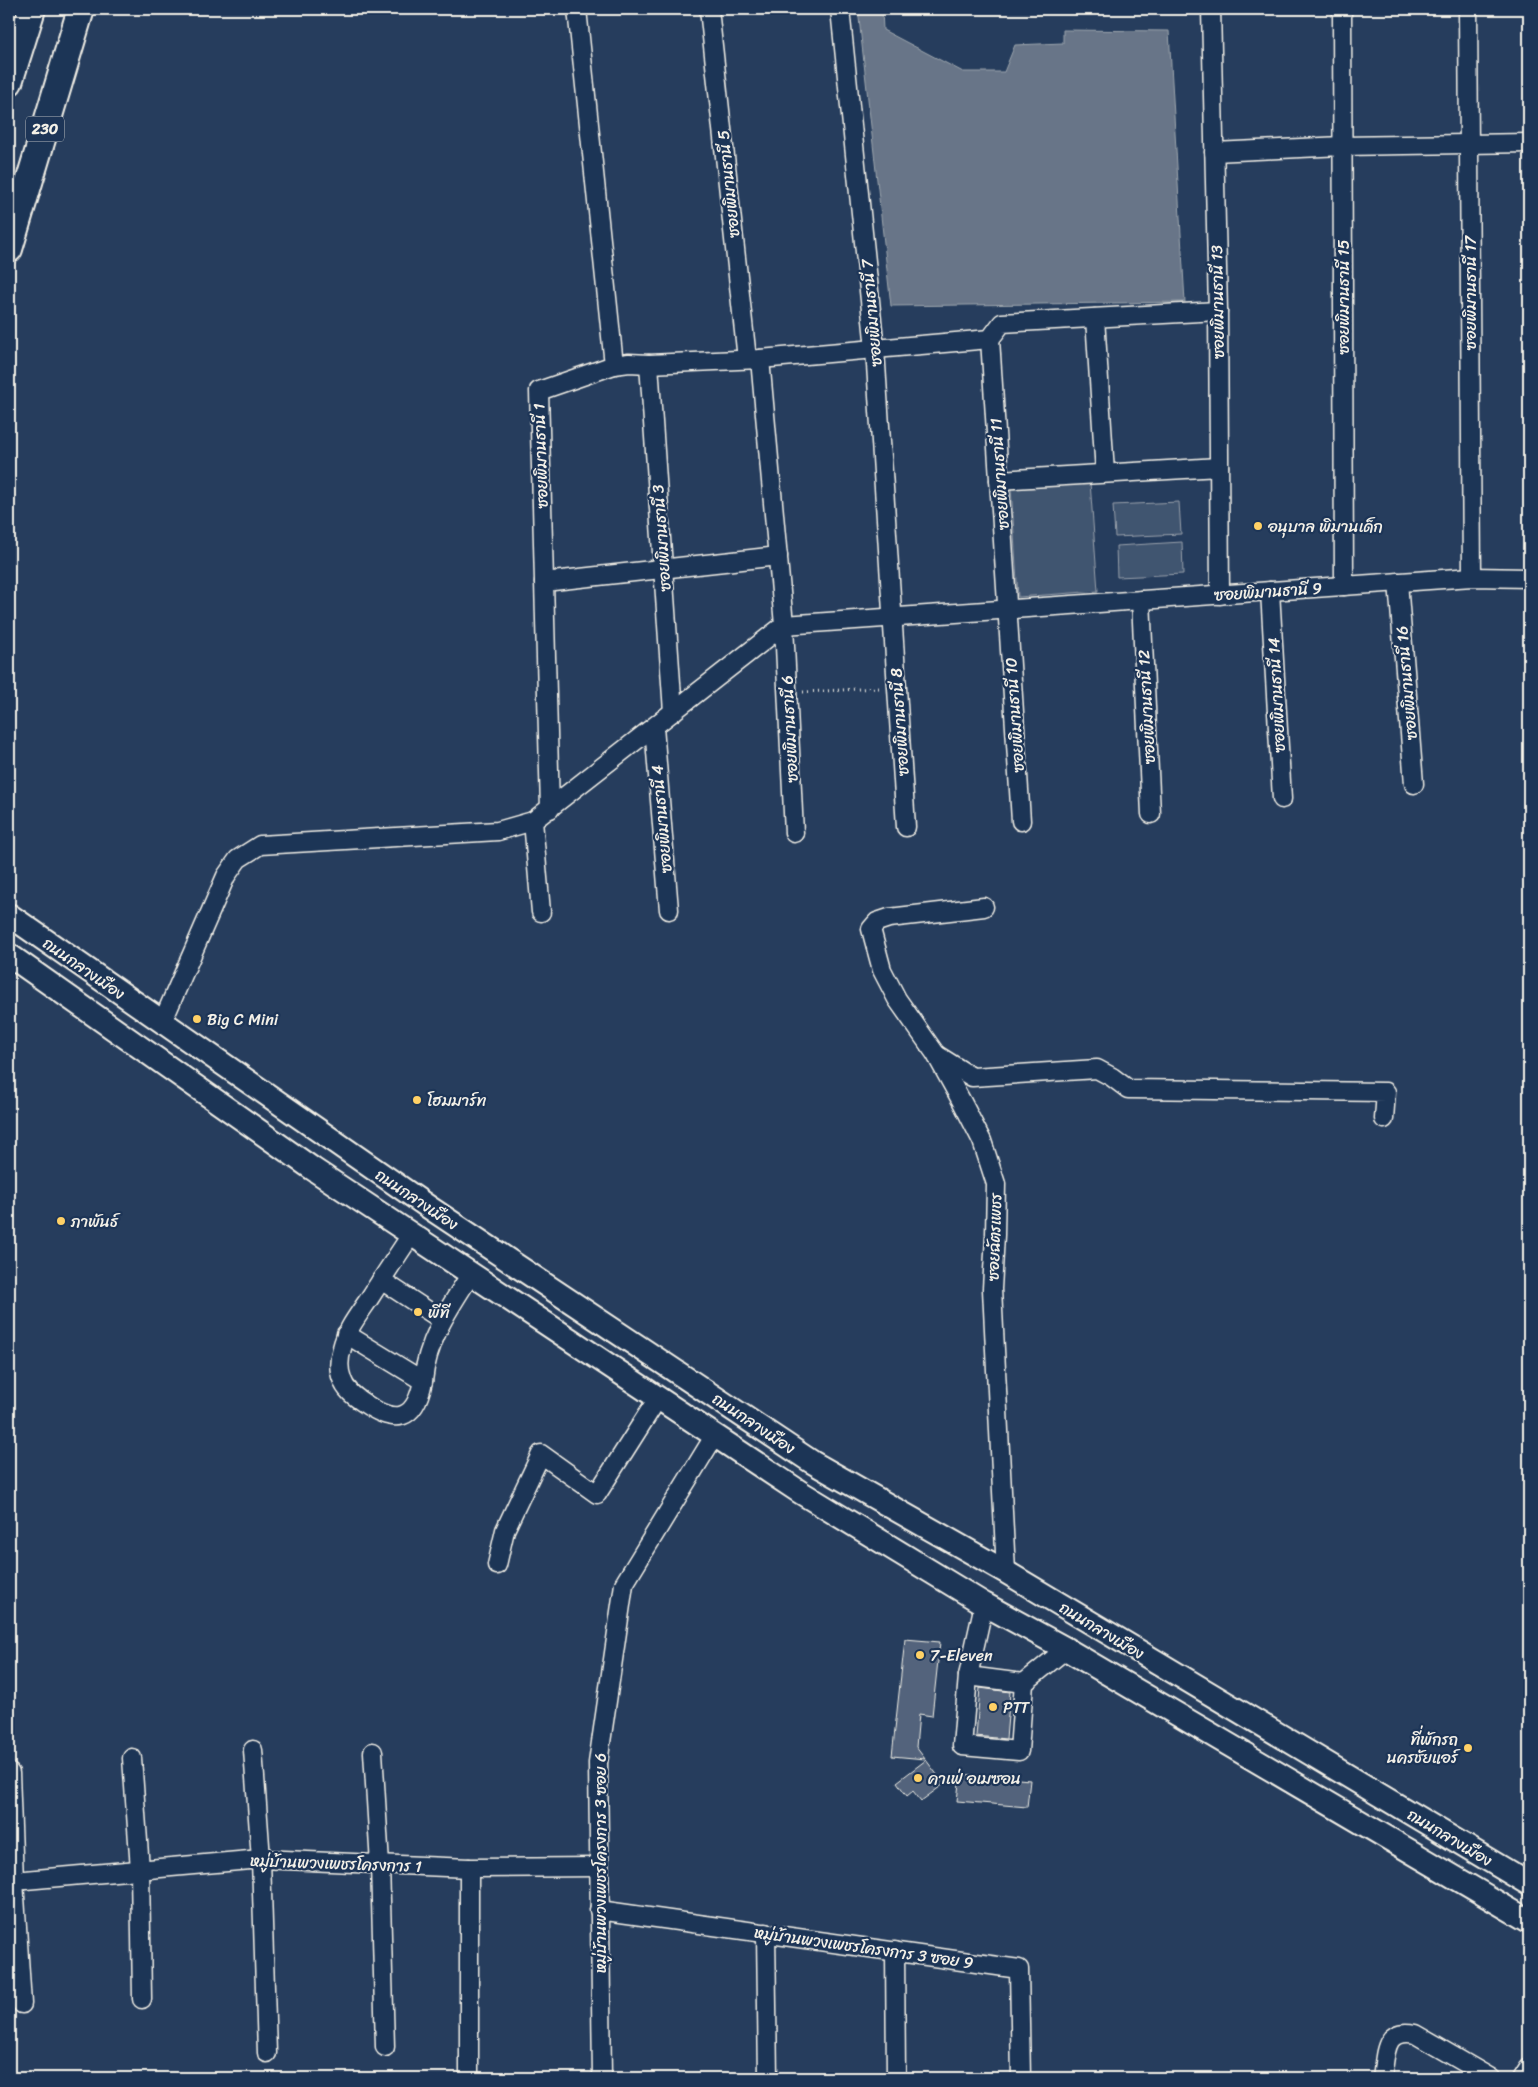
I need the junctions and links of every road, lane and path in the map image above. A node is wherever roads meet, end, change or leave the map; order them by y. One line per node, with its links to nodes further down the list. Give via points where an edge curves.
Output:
1 (32, 9): 9 (highway)
2 (81, 9): 14 (highway, 230)
3 (577, 9): 21 (street)
4 (709, 9): 19 (street, ซอยพิมานธานี 5)
5 (840, 9): 18 (street, ซอยพิมานธานี 7)
6 (1211, 9): 13 (street, ซอยพิมานธานี 13)
7 (1342, 9): 12 (street, ซอยพิมานธานี 15)
8 (1468, 9): 10 (street, ซอยพิมานธานี 17)
9 (9, 82)
10 (1468, 144): 11 (street); 12 (street); 27 (street, ซอยพิมานธานี 17)
11 (1529, 144)
12 (1342, 146): 13 (street); 31 (street, ซอยพิมานธานี 15)
13 (1214, 152): 15 (street, ซอยพิมานธานี 13)
14 (9, 250)
15 (1218, 311): 16 (street); 22 (street, ซอยพิมานธานี 13)
16 (1095, 318): 17 (street, via 1002,323); 23 (street)
17 (990, 339): 18 (street); 24 (street, ซอยพิมานธานี 11)
18 (875, 349): 19 (street); 36 (street, ซอยพิมานธานี 7)
19 (753, 359): 20 (street); 25 (street, ซอยพิมานธานี 5)
20 (649, 364): 21 (street); 26 (street, ซอยพิมานธานี 3)
21 (614, 365): 29 (street, ซอยพิมานธานี 1, via 538,391)
22 (1219, 467): 23 (street); 33 (street, ซอยพิมานธานี 13)
23 (1105, 473): 24 (street)
24 (999, 480): 35 (street, ซอยพิมานธานี 11)
25 (778, 556): 26 (street); 37 (street, ซอยพิมานธานี 5)
26 (663, 569): 29 (street); 40 (street, ซอยพิมานธานี 3)
27 (1472, 577): 28 (street, ซอยพิมานธานี 9); 30 (street, ซอยพิมานธานี 9)
28 (1529, 578)
29 (544, 582): 44 (street, ซอยพิมานธานี 1)
30 (1398, 582): 31 (street, ซอยพิมานธานี 9); 42 (street, ซอยพิมานธานี 16)
31 (1344, 586): 32 (street, ซอยพิมานธานี 9)
32 (1270, 591): 33 (street, ซอยพิมานธานี 9); 43 (street, ซอยพิมานธานี 14)
33 (1220, 594): 34 (street, ซอยพิมานธานี 9)
34 (1141, 600): 35 (street, ซอยพิมานธานี 9); 45 (street, ซอยพิมานธานี 12)
35 (1008, 609): 36 (street, ซอยพิมานธานี 9); 47 (street, ซอยพิมานธานี 10)
36 (892, 617): 37 (street, ซอยพิมานธานี 9); 38 (street, ซอยพิมานธานี 8)
37 (784, 625): 39 (street, ซอยพิมานธานี 6); 40 (street)
38 (897, 688): 39 (path); 48 (street, ซอยพิมานธานี 8)
39 (788, 692): 49 (street, ซอยพิมานธานี 6)
40 (673, 712): 41 (street)
41 (654, 727): 44 (street); 51 (street, ซอยพิมานธานี 4)
42 (1414, 784)
43 (1282, 799)
44 (550, 808): 46 (street)
45 (1151, 814)
46 (534, 821): 52 (street); 55 (street, via 498,831 260,845 238,860 226,876)
47 (1021, 821)
48 (906, 827)
49 (794, 833)
50 (984, 908): 56 (street, ซอยฉัตรเพชร, via 889,918 877,922 871,929 882,970 897,999)
51 (669, 910)
52 (541, 912)
53 (16, 920): 55 (main road, ถนนกลางเมือง)
54 (9, 955): 59 (main road, ถนนกลางเมือง)
55 (162, 1023): 58 (main road, ถนนกลางเมือง)
56 (934, 1053): 57 (street, via 972,1077 1097,1069 1128,1089 1386,1092); 68 (street, ซอยฉัตรเพชร, via 982,1141 996,1184 992,1289)
57 (1384, 1119)
58 (430, 1208): 59 (main road); 68 (main road, ถนนกลางเมือง, via 812,1462)
59 (411, 1235): 60 (main road, ถนนกลางเมือง); 61 (street)
60 (471, 1274): 62 (street); 65 (main road, ถนนกลางเมือง)
61 (381, 1280): 62 (street); 63 (street)
62 (442, 1320): 64 (street, via 430,1345)
63 (346, 1334): 64 (street); 64 (street, via 340,1359 342,1380 355,1397 368,1406 389,1416 398,1418 405,1415 416,1403)
64 (423, 1381)
65 (658, 1398): 66 (main road, ถนนกลางเมือง); 67 (street, via 597,1494 541,1454 505,1530)
66 (715, 1436): 69 (main road, ถนนกลางเมือง); 79 (street, หมู่บ้านพวงเพชรโครงการ 3 ซอย 6, via 624,1584 598,1763)
67 (497, 1565)
68 (1006, 1572): 83 (main road, ถนนกลางเมือง)
69 (984, 1604): 70 (main road, ถนนกลางเมือง); 71 (street)
70 (1066, 1649): 72 (street); 85 (main road, ถนนกลางเมือง)
71 (968, 1676): 72 (street); 72 (street, via 962,1746 1019,1751)
72 (1024, 1683)
73 (253, 1750): 77 (street)
74 (373, 1752): 78 (street)
75 (132, 1758): 81 (street)
76 (10, 1773): 82 (street)
77 (261, 1858): 78 (street, หมู่บ้านพวงเพชรโครงการ 1); 81 (street, หมู่บ้านพวงเพชรโครงการ 1); 91 (street)
78 (380, 1864): 80 (street, หมู่บ้านพวงเพชรโครงการ 1); 90 (street)
79 (599, 1867): 80 (street, หมู่บ้านพวงเพชรโครงการ 1); 84 (street, หมู่บ้านพวงเพชรโครงการ 3 ซอย 6)
80 (469, 1868): 93 (street)
81 (140, 1869): 82 (street, หมู่บ้านพวงเพชรโครงการ 1); 88 (street)
82 (14, 1880): 89 (street)
83 (1529, 1884)
84 (600, 1910): 86 (street, หมู่บ้านพวงเพชรโครงการ 3 ซอย 9); 94 (street, หมู่บ้านพวงเพชรโครงการ 3 ซอย 6)
85 (1529, 1921)
86 (766, 1933): 87 (street, หมู่บ้านพวงเพชรโครงการ 3 ซอย 9); 95 (street)
87 (896, 1951): 96 (street); 97 (street, หมู่บ้านพวงเพชรโครงการ 3 ซอย 9, via 1019,1969)
88 (142, 1999)
89 (22, 2004)
90 (385, 2047)
91 (267, 2053)
92 (1529, 2067): 100 (street)
93 (469, 2078)
94 (602, 2078)
95 (768, 2078)
96 (896, 2078)
97 (1021, 2078)
98 (1382, 2078): 99 (street, via 1389,2041 1396,2033 1406,2032 1415,2034)
99 (1491, 2078)
100 (1522, 2078)

